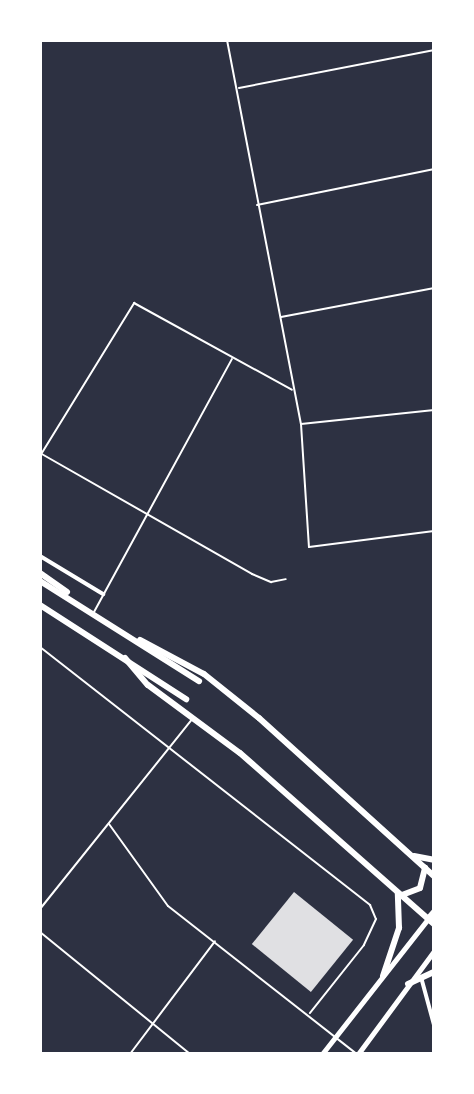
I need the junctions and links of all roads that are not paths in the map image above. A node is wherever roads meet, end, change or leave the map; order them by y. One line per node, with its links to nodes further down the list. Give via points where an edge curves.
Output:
1 (227, 40): 3 (lane)
2 (434, 50): 3 (lane)
3 (239, 88): 5 (lane)
4 (434, 169): 5 (lane)
5 (257, 205): 7 (lane)
6 (434, 288): 7 (lane)
7 (281, 316): 9 (lane)
8 (232, 358): 9 (lane); 12 (lane, via 134,303); 13 (lane)
9 (294, 391): 11 (lane)
10 (434, 410): 11 (lane)
11 (301, 424): 14 (lane, via 309,547)
12 (41, 454): 13 (lane)
13 (143, 516): 17 (lane, via 252,574 272,582); 19 (lane)
14 (434, 531)
15 (40, 556): 19 (street)
16 (40, 573): 21 (main road)
17 (286, 579)
18 (40, 581): 21 (main road)
19 (103, 594): 21 (lane)
20 (40, 605): 24 (main road)
21 (94, 612): 22 (main road)
22 (140, 640): 25 (main road); 30 (main road, via 204,674)
23 (40, 647): 28 (lane)
24 (125, 658): 26 (main road); 27 (main road, via 148,685)
25 (199, 681)
26 (186, 699)
27 (193, 718): 28 (lane); 34 (main road)
28 (170, 748): 29 (lane); 46 (lane, via 370,905 376,919 364,945)
29 (109, 824): 35 (lane); 40 (lane, via 168,906)
30 (412, 856): 31 (main road); 32 (main road)
31 (434, 860)
32 (425, 868): 33 (main road); 34 (main road, via 420,888)
33 (434, 876)
34 (400, 894): 37 (main road); 43 (main road, via 399,928)
35 (40, 909)
36 (434, 912): 37 (main road)
37 (428, 919): 38 (main road); 43 (main road)
38 (434, 924)
39 (40, 932): 47 (lane)
40 (215, 941): 46 (lane); 47 (lane)
41 (434, 951): 45 (main road)
42 (434, 972): 44 (main road)
43 (383, 976): 49 (main road)
44 (421, 977): 45 (main road); 48 (street)
45 (408, 984): 53 (main road)
46 (310, 1013): 49 (lane)
47 (154, 1024): 50 (lane); 51 (lane)
48 (434, 1025)
49 (334, 1039): 52 (main road); 53 (lane)
50 (130, 1053)
51 (190, 1053)
52 (322, 1053)
53 (357, 1053)

